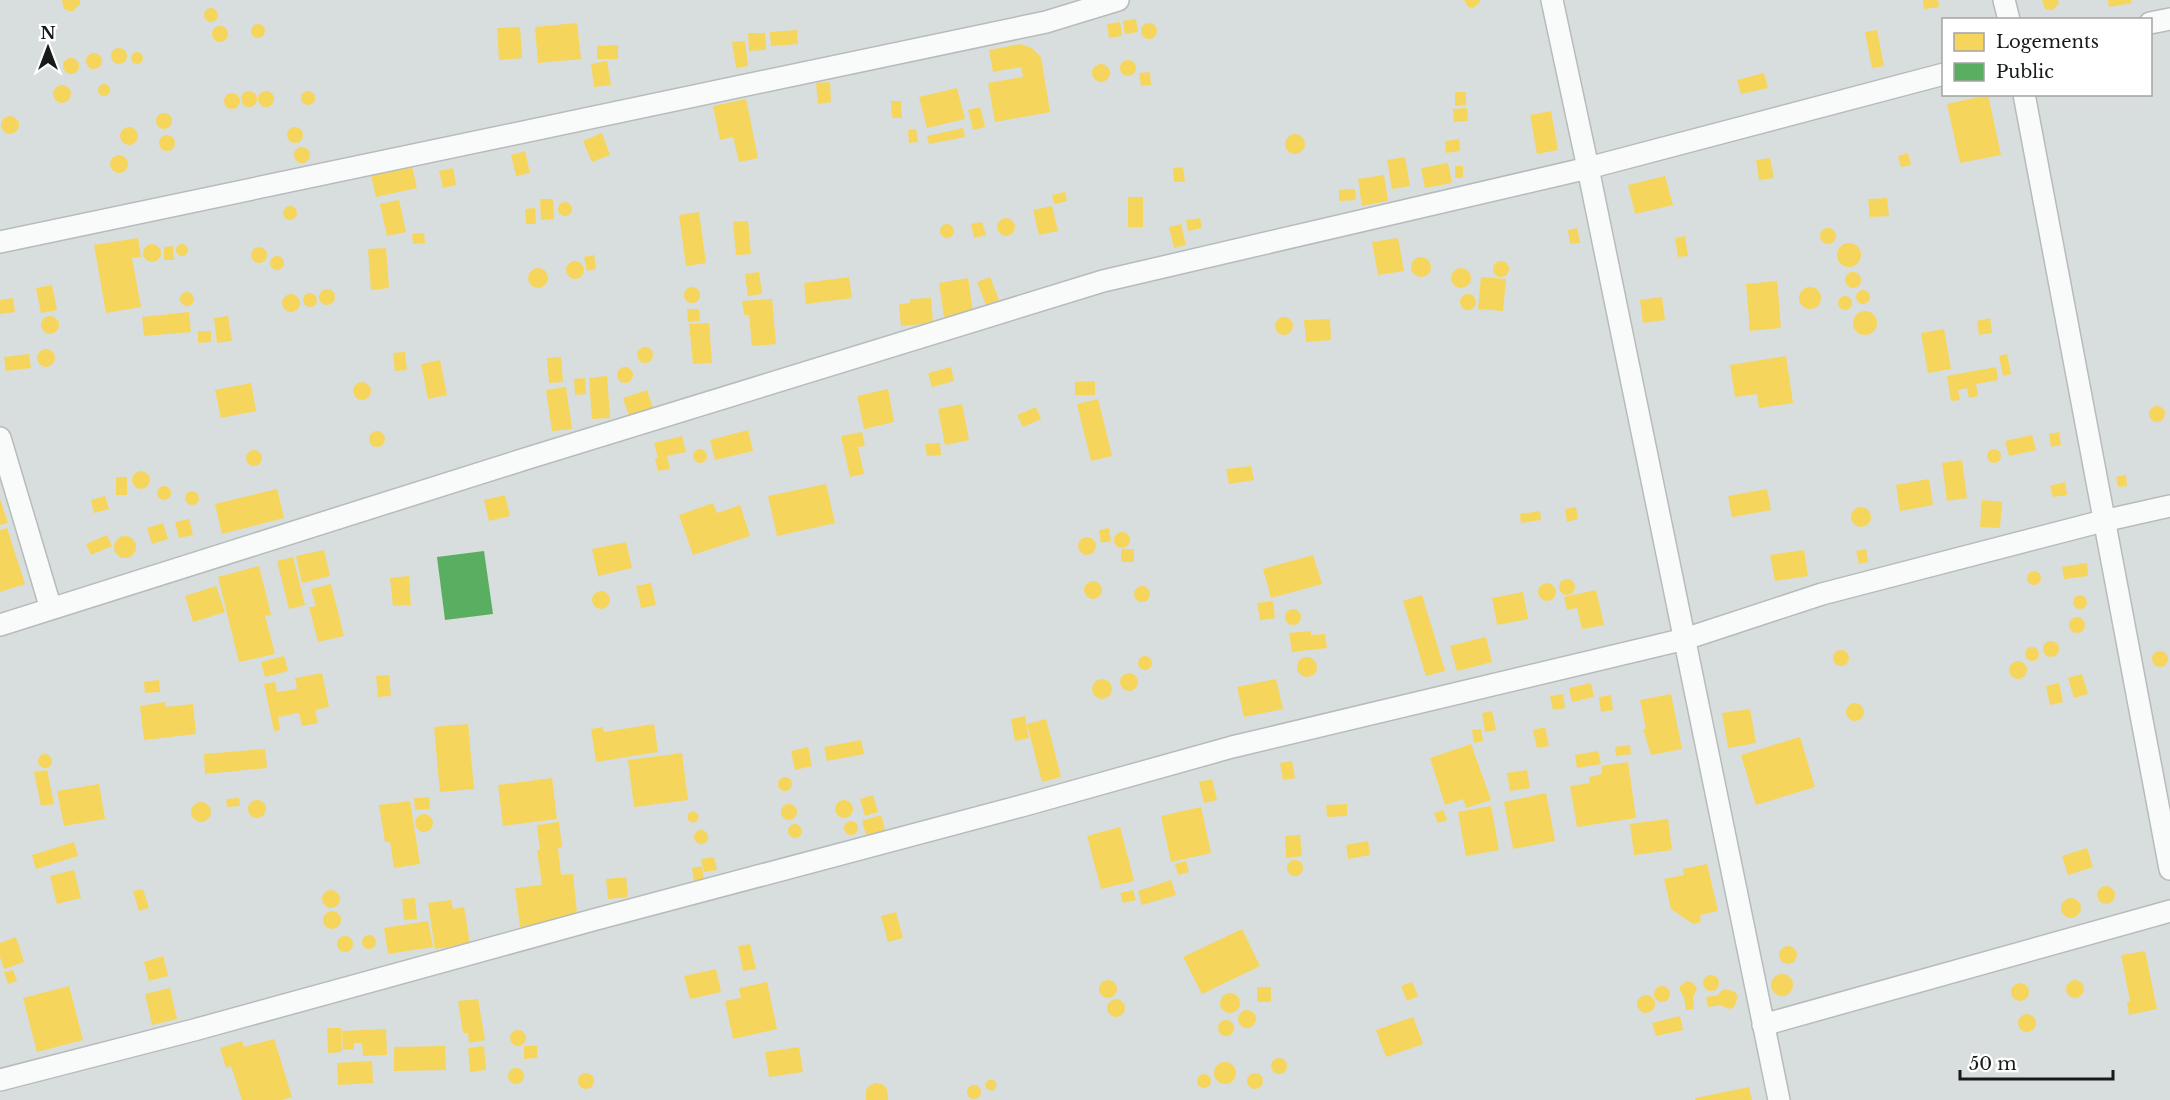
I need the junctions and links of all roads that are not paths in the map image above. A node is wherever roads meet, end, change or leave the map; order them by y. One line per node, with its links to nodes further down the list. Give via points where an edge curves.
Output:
1 (1118, 0): 10 (street, via 1046,22)
2 (1552, 0): 9 (street)
3 (2004, 0): 4 (street)
4 (2008, 18)
5 (2170, 19): 6 (street)
6 (2152, 23)
7 (1942, 75): 9 (street)
8 (2024, 96): 13 (street)
9 (1588, 168): 14 (street, via 1103,281); 16 (street)
10 (0, 242)
11 (0, 438): 14 (street)
12 (2170, 506): 13 (street)
13 (2103, 521): 16 (street, via 1822,594); 17 (street)
14 (51, 609): 15 (street)
15 (0, 625)
16 (1684, 639): 19 (street); 20 (street, via 1232,747)
17 (2170, 869)
18 (2170, 911): 19 (street)
19 (1763, 1025): 21 (street)
20 (0, 1080)
21 (1779, 1100)

